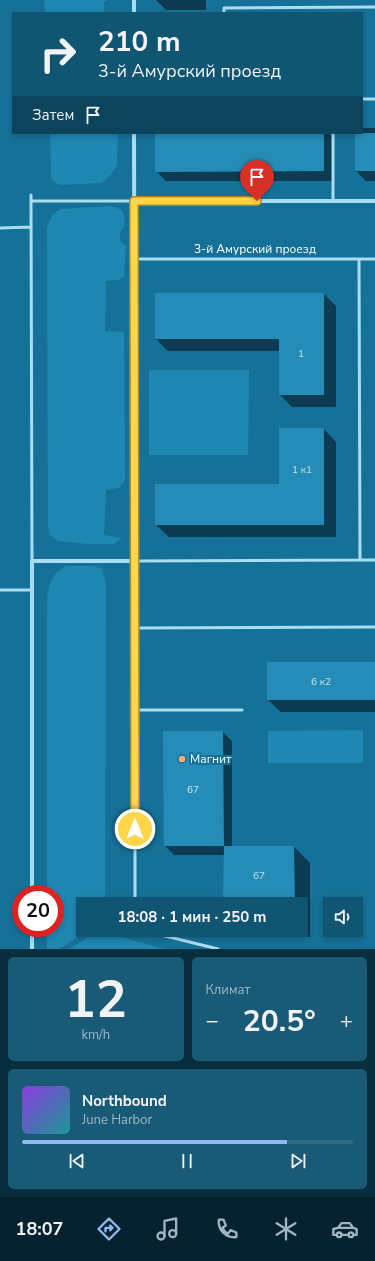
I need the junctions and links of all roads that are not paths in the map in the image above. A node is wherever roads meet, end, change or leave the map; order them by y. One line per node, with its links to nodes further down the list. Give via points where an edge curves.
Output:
1 (134, 0): 3 (street)
2 (375, 7): 4 (lane, via 224,8)
3 (134, 12)
4 (224, 12)
5 (363, 99): 6 (lane)
6 (375, 99)
7 (134, 134): 11 (street)
8 (333, 134): 12 (lane)
9 (31, 195): 10 (lane)
10 (31, 201): 11 (lane); 14 (lane)
11 (134, 201): 12 (street); 16 (street)
12 (333, 201): 13 (street)
13 (375, 201)
14 (31, 227): 15 (lane); 21 (lane)
15 (0, 228)
16 (134, 259): 17 (lane, 3-й Амурский проезд); 22 (street)
17 (359, 259): 18 (lane, 3-й Амурский проезд); 19 (lane)
18 (375, 259)
19 (360, 560): 20 (lane); 22 (lane)
20 (375, 560)
21 (32, 561): 22 (street); 24 (street)
22 (135, 561): 26 (lane)
23 (0, 590): 24 (lane)
24 (32, 590): 29 (street)
25 (375, 627): 26 (lane)
26 (135, 628): 27 (lane)
27 (135, 710): 28 (lane); 30 (lane)
28 (242, 710)
29 (32, 885)
30 (135, 897)
31 (32, 937): 33 (street)
32 (169, 937): 34 (lane)
33 (32, 949)
34 (218, 949)

